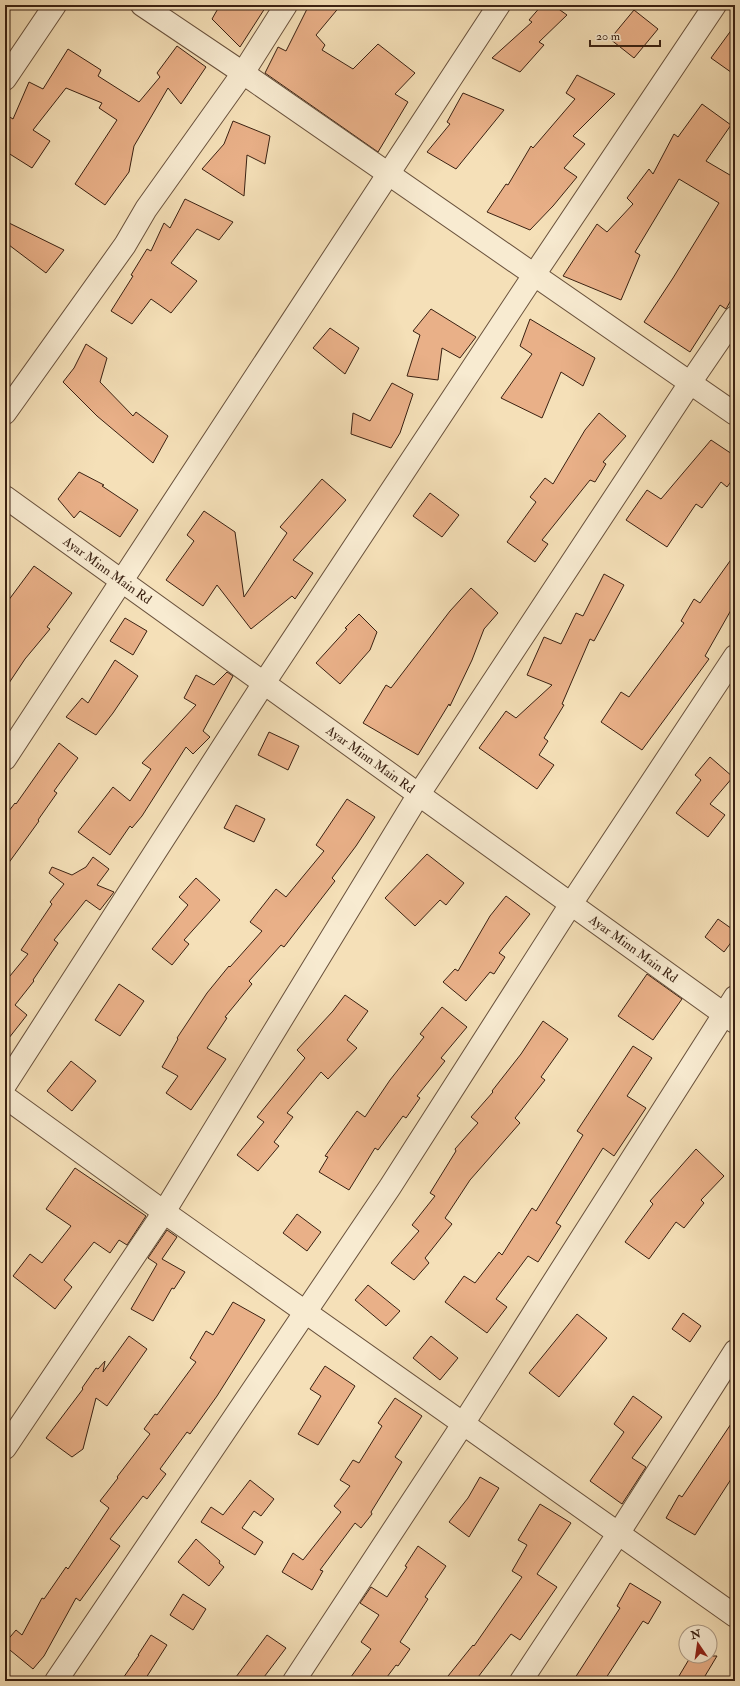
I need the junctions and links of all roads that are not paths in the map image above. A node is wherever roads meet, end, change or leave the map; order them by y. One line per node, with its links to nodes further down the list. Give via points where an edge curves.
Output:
1 (55, 5): 7 (street)
2 (142, 5): 6 (street)
3 (286, 5): 6 (street)
4 (499, 5): 8 (street)
5 (715, 5): 9 (street)
6 (243, 73): 8 (street); 12 (street, via 146,209 126,245)
7 (5, 79)
8 (389, 174): 9 (street); 15 (street)
9 (534, 275): 11 (street); 17 (street)
10 (735, 317): 11 (street)
11 (690, 383): 13 (street); 19 (street)
12 (5, 413)
13 (735, 414)
14 (5, 497): 15 (street, Ayar Minn Main Rd)
15 (121, 581): 17 (street, Ayar Minn Main Rd); 18 (street)
16 (735, 656): 20 (street)
17 (264, 683): 19 (street, Ayar Minn Main Rd); 22 (street)
18 (5, 760)
19 (419, 794): 20 (street, Ayar Minn Main Rd); 24 (street)
20 (571, 904): 21 (street, Ayar Minn Main Rd); 25 (street, via 390,1187)
21 (731, 1011): 27 (street)
22 (5, 1085)
23 (5, 1097): 24 (street)
24 (164, 1212): 25 (street); 28 (street)
25 (305, 1312): 27 (street); 31 (street)
26 (735, 1351): 29 (street)
27 (463, 1424): 29 (street); 32 (street)
28 (5, 1448)
29 (618, 1534): 30 (street); 33 (street)
30 (735, 1616)
31 (56, 1681)
32 (294, 1681)
33 (521, 1681)

